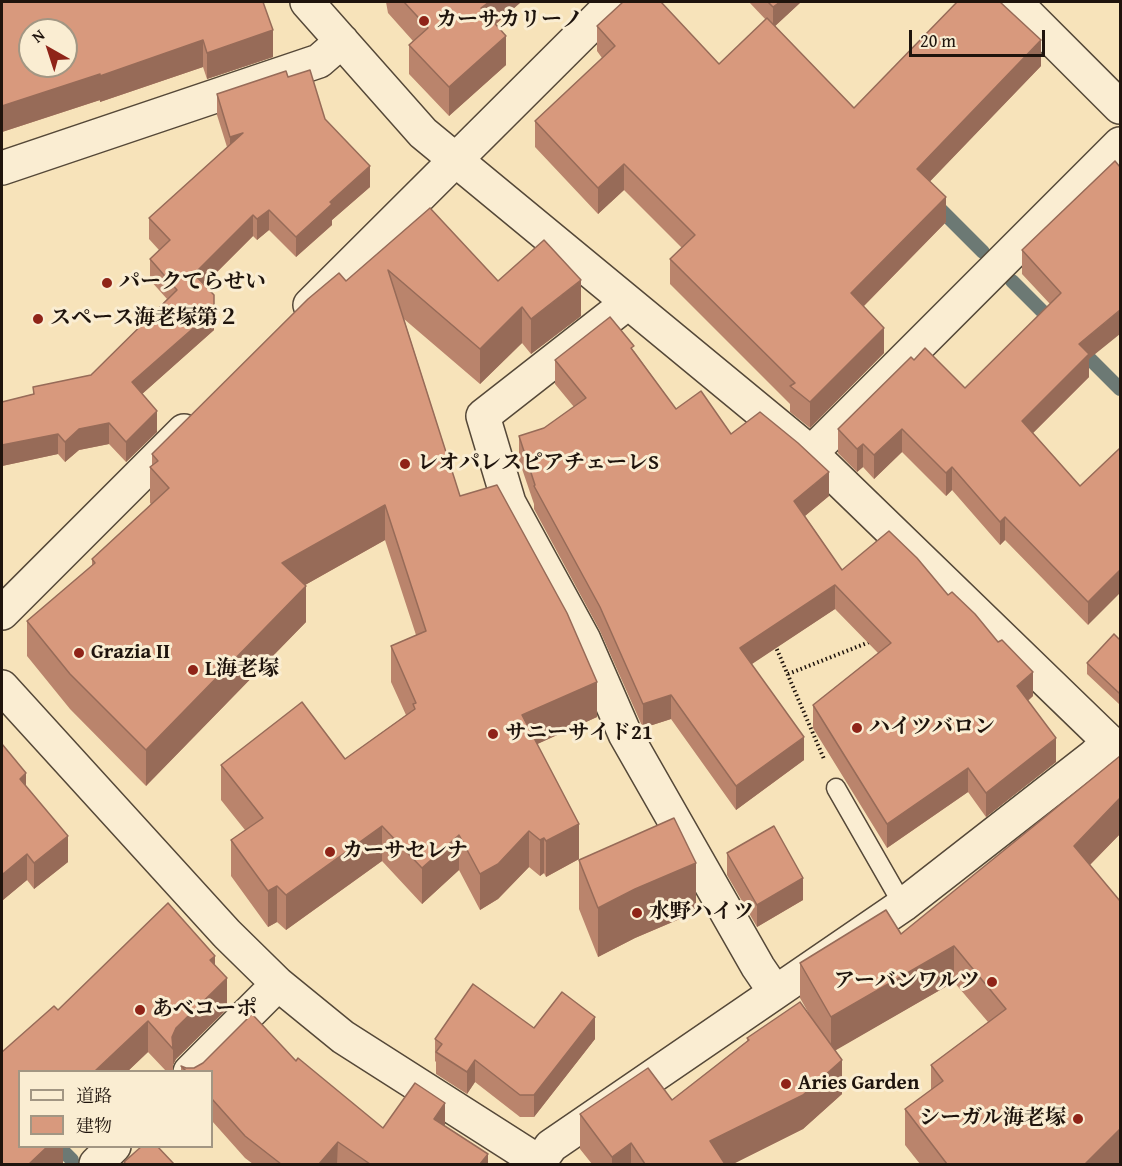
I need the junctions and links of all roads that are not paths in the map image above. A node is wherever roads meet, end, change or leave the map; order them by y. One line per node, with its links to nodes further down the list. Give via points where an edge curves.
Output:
1 (307, 2): 4 (street)
2 (614, 2): 7 (street)
3 (1015, 2): 5 (street)
4 (342, 41): 7 (street, via 423,133); 8 (street, via 319,61)
5 (1120, 107)
6 (1120, 144): 12 (street)
7 (455, 160): 9 (street); 10 (street)
8 (2, 168)
9 (625, 300): 12 (street); 19 (street, via 616,312 483,416 509,503 584,640 624,734)
10 (290, 325)
11 (205, 410): 13 (street)
12 (811, 453): 15 (street)
13 (2, 613)
14 (2, 687): 18 (street, via 227,934)
15 (1115, 746): 17 (street, via 1094,756)
16 (837, 788): 17 (lane)
17 (903, 905): 19 (street)
18 (278, 984): 20 (street); 23 (street, via 343,1037)
19 (775, 992): 23 (street, via 551,1146)
20 (191, 1070)
21 (112, 1148): 22 (street)
22 (96, 1164)
23 (540, 1164)

